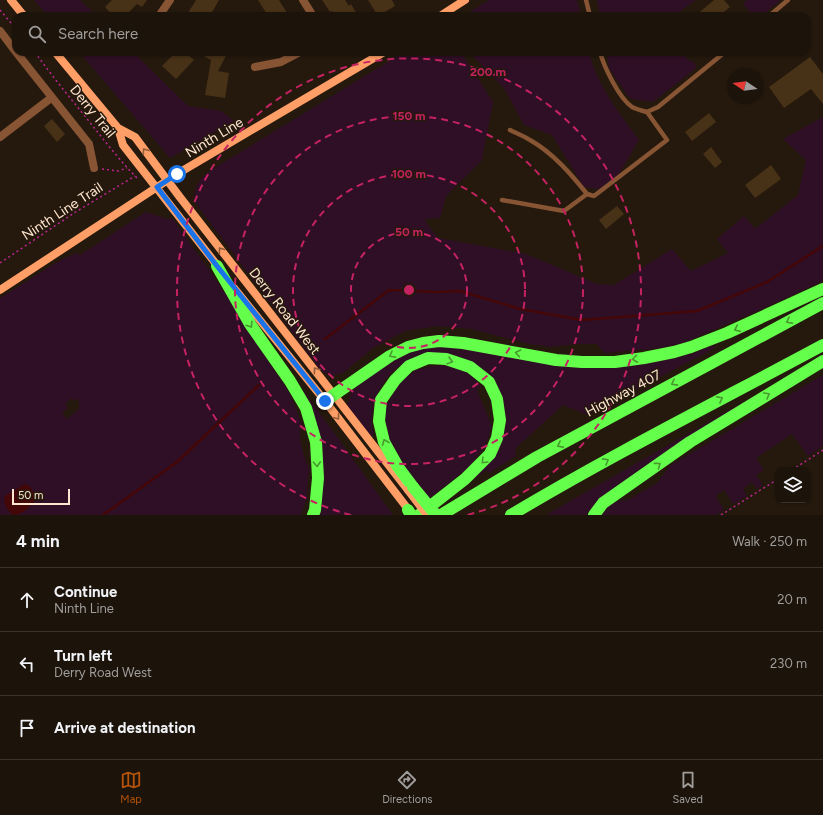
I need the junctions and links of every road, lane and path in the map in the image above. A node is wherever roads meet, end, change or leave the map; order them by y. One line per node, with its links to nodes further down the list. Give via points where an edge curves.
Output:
1 (10, 0): 8 (main road)
2 (170, 0): 9 (street)
3 (303, 0): 10 (street)
4 (465, 0): 11 (main road)
5 (586, 0): 12 (lane)
6 (788, 0): 13 (lane)
7 (0, 10): 14 (path)
8 (20, 12)
9 (162, 12)
10 (310, 12)
11 (446, 12)
12 (589, 12)
13 (773, 12)
14 (12, 24)
15 (0, 31): 16 (street)
16 (12, 47)
17 (19, 56): 25 (street)
18 (38, 56): 31 (path, Derry Trail)
19 (58, 56): 27 (main road, Derry Road West)
20 (292, 56): 24 (street, via 281,62)
21 (377, 56): 34 (main road, Ninth Line)
22 (601, 56): 26 (lane, via 617,90 632,107)
23 (719, 56): 26 (lane, via 658,107)
24 (255, 66)
25 (52, 98): 29 (street); 30 (street, via 89,144)
26 (647, 112): 36 (lane, via 666,140 594,196)
27 (118, 128): 34 (main road, Derry Road West, one-way to 27, via 135,136); 35 (main road, Derry Road West, via 123,145)
28 (510, 130): 36 (lane, via 551,155)
29 (0, 137)
30 (94, 168): 31 (path, via 118,171)
31 (127, 168): 32 (path, Derry Trail)
32 (135, 176): 33 (path, Derry Trail); 38 (path, Ninth Line Trail)
33 (139, 180)
34 (167, 180): 35 (main road, Ninth Line); 45 (main road, Derry Road West, one-way to 34)
35 (157, 187): 39 (main road, Derry Road West); 41 (main road, Ninth Line)
36 (587, 194): 37 (lane, via 564,211)
37 (502, 200)
38 (0, 263)
39 (217, 266): 45 (main road, Derry Road West); 52 (highway, one-way to 52, via 250,324 306,408 316,442 318,478)
40 (823, 289): 45 (highway, one-way to 45, via 712,339 674,352 615,362 556,360 463,343 422,343 390,356)
41 (0, 290)
42 (823, 303): 55 (highway, Highway 407, one-way to 55, via 537,457)
43 (823, 345): 50 (highway, one-way to 43)
44 (823, 361): 58 (highway, one-way to 44, via 604,504 690,442)
45 (329, 397): 49 (main road, Derry Road West); 51 (main road, Derry Road West, one-way to 51)
46 (823, 450): 47 (path)
47 (797, 467)
48 (775, 481): 59 (path)
49 (410, 488): 51 (highway, one-way to 51, via 384,442 379,421 381,400 409,366 428,358 446,359 470,367 489,382 496,398 500,420 497,438 490,454 465,479); 53 (main road, Derry Road West, bridge); 54 (highway, bridge)
50 (551, 492): 56 (highway); 57 (highway)
51 (412, 514)
52 (313, 515)
53 (427, 515)
54 (436, 515)
55 (441, 515)
56 (511, 515)
57 (518, 515)
58 (594, 515)
59 (720, 515)

